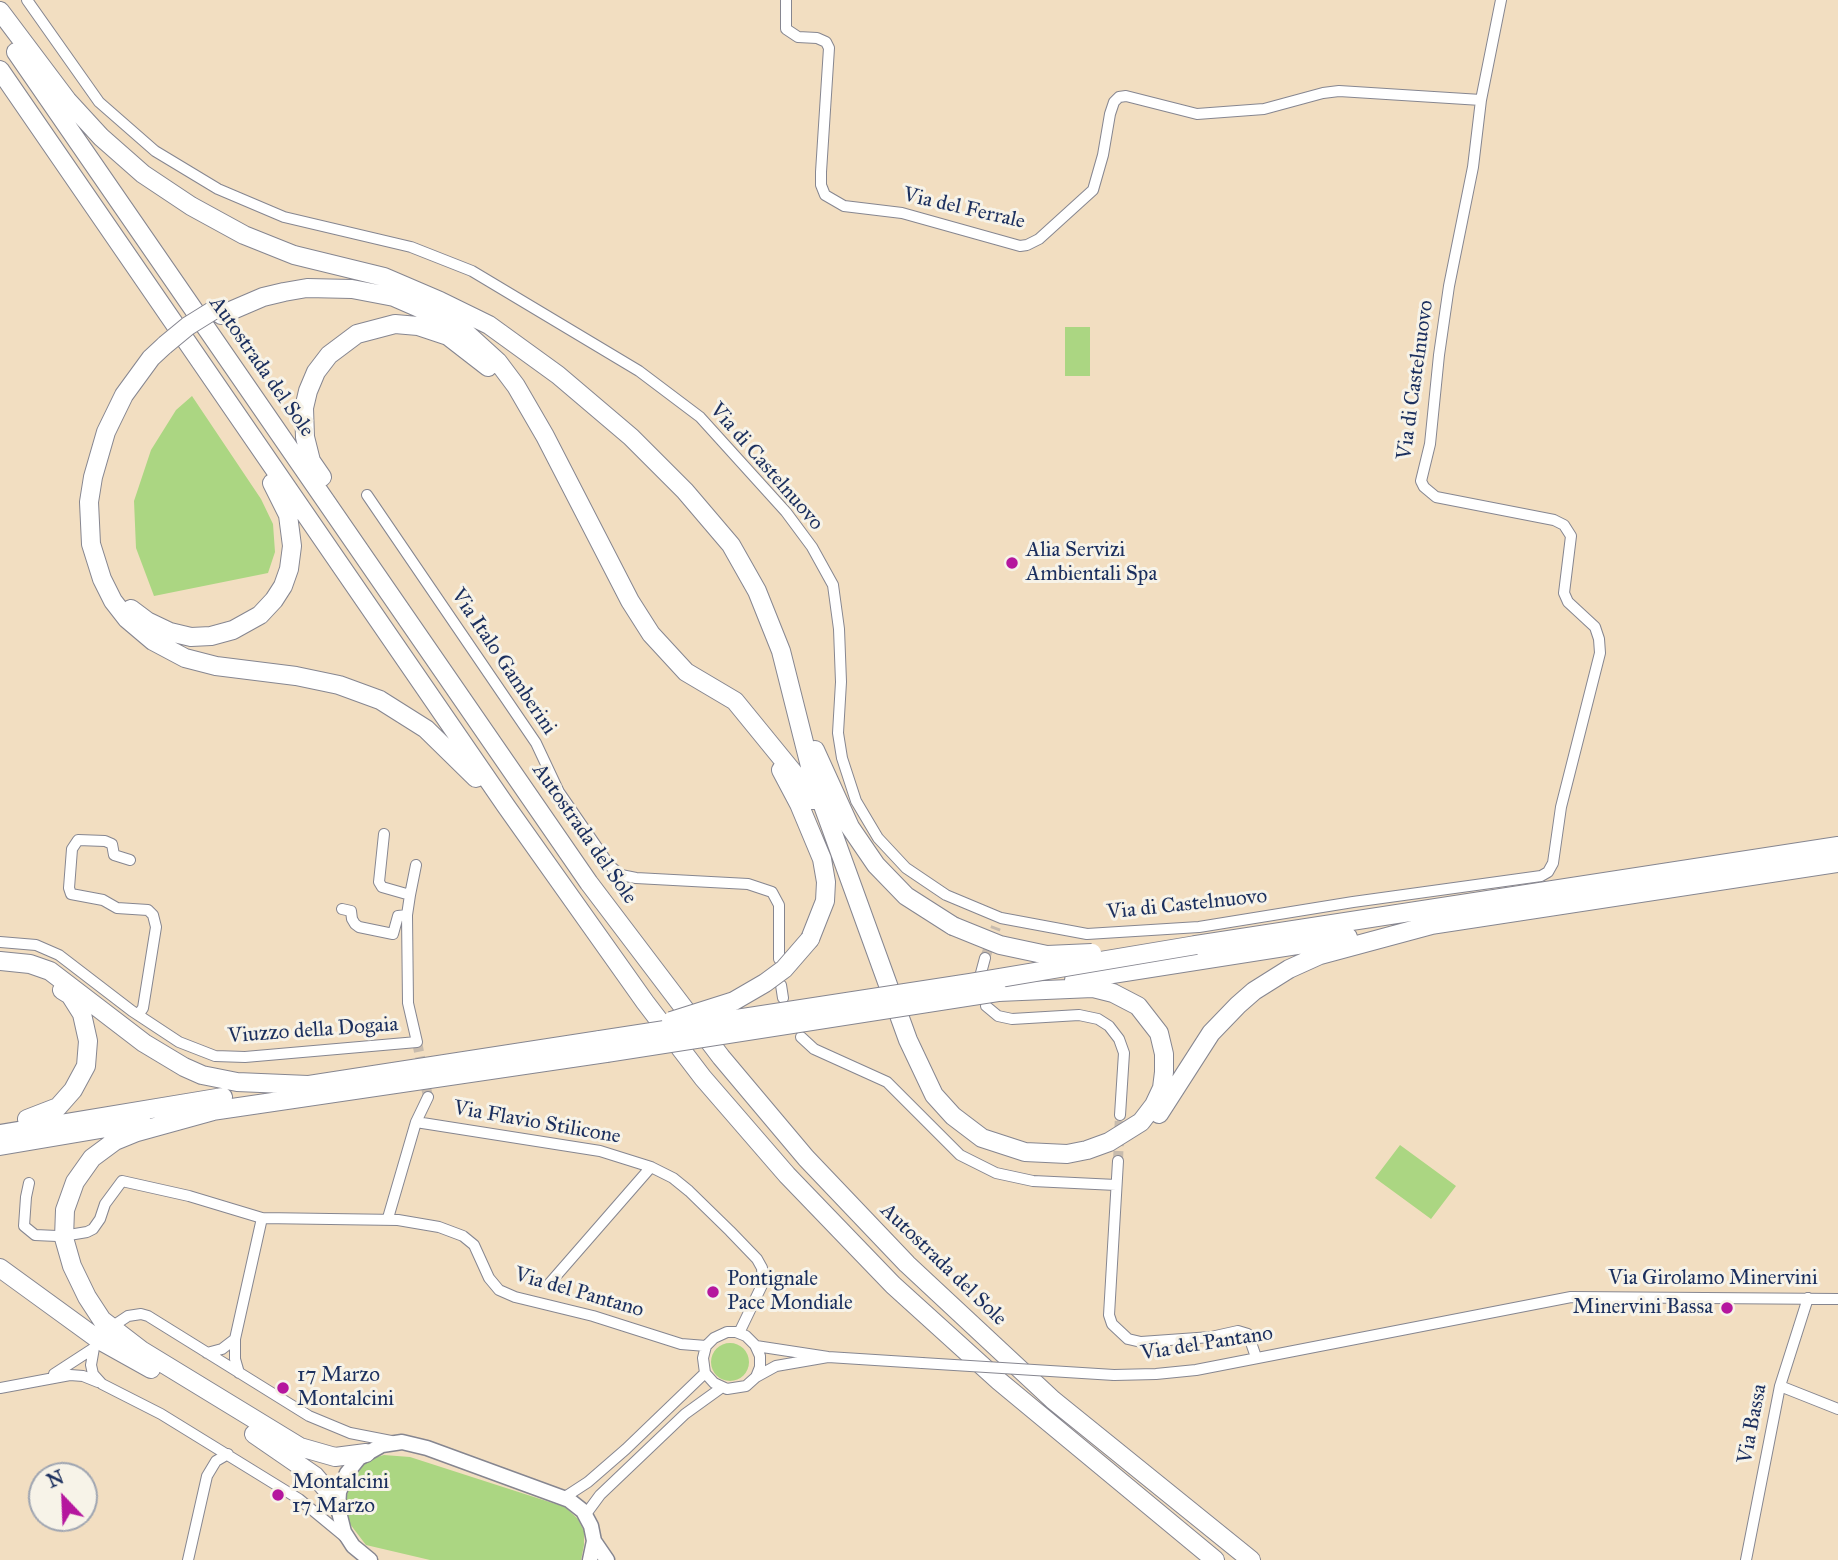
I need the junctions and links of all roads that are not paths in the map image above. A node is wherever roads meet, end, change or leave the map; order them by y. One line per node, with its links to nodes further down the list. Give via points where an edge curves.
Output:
1 (27, 0): 7 (street, Via di Castelnuovo, via 99,102 155,151 218,189 284,217 411,247 472,271 639,371 700,417 786,512 833,585 839,629 842,758 856,802 878,838 906,868 998,923 1087,934 1199,927 1541,876 1553,863 1561,807 1600,653 1595,627 1564,593 1571,536 1554,520 1436,497 1421,481)
2 (786, 0): 7 (street, Via del Ferrale, via 786,29 798,37 817,38 829,48 821,172 825,195 844,206 902,213 1020,246 1039,239 1093,190 1110,114 1119,97 1196,114 1264,109 1339,91)
3 (1501, 0): 7 (street, Via di Castelnuovo)
4 (0, 11): 8 (highway, via 67,100 143,174 244,235 294,255)
5 (0, 29): 14 (highway, Autostrada del Sole)
6 (0, 70): 12 (highway)
7 (1481, 100)
8 (411, 288): 9 (highway, via 354,279 306,280 253,292); 15 (highway, via 489,325 558,375 685,491 731,545 757,591 781,651)
9 (219, 312): 10 (highway); 11 (highway, via 307,288 369,290 394,297 442,318 484,348)
10 (168, 348): 12 (highway, via 119,422 101,482 98,532 113,585 129,607 170,632 211,636 249,623 274,600 289,569 288,515 238,435); 17 (highway, via 151,358 124,395 106,432 93,477 91,544 113,601 153,641 185,658 339,685 380,700 426,729)
11 (534, 415): 14 (highway, via 480,359 447,336 395,324 357,334 329,355 316,372 304,408 311,461 341,505); 16 (highway, via 651,634 686,672 735,701)
12 (241, 420): 17 (highway)
13 (367, 495): 30 (street, Via Italo Gamberini, via 536,743 559,792 610,866 621,875 636,878 747,884 772,892 779,905)
14 (340, 520): 94 (highway, Autostrada del Sole, via 641,954 806,1158 986,1339)
15 (794, 702): 28 (highway, bridge, via 850,827 876,865 906,896 953,926 1000,946 1046,955); 35 (highway, via 813,778 908,1040 934,1095 982,1138 1025,1152 1067,1154 1109,1142 1141,1122 1162,1088 1164,1054 1158,1033 1138,1006 1093,988)
16 (763, 736): 26 (highway, via 806,788 819,813 917,1074 949,1120 998,1150 1046,1160 1067,1159 1123,1141 1159,1114 1211,1033 1254,992 1320,955); 40 (highway, bridge, via 822,859 825,901 810,939 784,969 734,1001)
17 (506, 806): 93 (highway, via 645,1002 787,1175 893,1285 999,1381)
18 (384, 834): 23 (street, via 379,882)
19 (1838, 846): 28 (highway)
20 (130, 860): 38 (street, via 114,855 112,844 105,841 78,840 72,849 69,887 77,897 153,915 156,927)
21 (1838, 863): 26 (highway)
22 (416, 865): 23 (street)
23 (410, 895): 25 (street)
24 (342, 909): 25 (street, via 351,911 355,924 393,934 398,916)
25 (407, 915): 38 (street, Viuzzo della Dogaia, via 408,1003 417,1042 227,1058 188,1047)
26 (1435, 924): 35 (highway)
27 (0, 942): 38 (street, Viuzzo della Dogaia, via 36,945 59,956)
28 (1196, 945): 40 (highway, bridge)
29 (985, 958): 33 (street)
30 (779, 959)
31 (0, 961): 41 (highway, via 50,971 144,1043 202,1075 237,1082)
32 (0, 971): 46 (highway, via 30,974 70,995 82,1014 88,1041 86,1066 58,1107 41,1116)
33 (981, 973)
34 (781, 985): 36 (street)
35 (998, 992): 40 (highway, bridge)
36 (783, 998)
37 (986, 1006): 44 (street, via 998,1016 1012,1019 1079,1015 1109,1026 1124,1053)
38 (138, 1015)
39 (801, 1037): 52 (street, via 814,1049 887,1082 960,1155 996,1173 1033,1181)
40 (603, 1046): 41 (highway); 43 (highway)
41 (308, 1085): 47 (highway)
42 (428, 1097): 45 (street)
43 (214, 1111): 48 (highway); 68 (highway, via 115,1141 85,1166 68,1199 64,1243 79,1282 104,1322)
44 (1120, 1115)
45 (416, 1122): 50 (street, Via Flavio Stilicone, via 600,1151); 53 (street)
46 (0, 1125)
47 (0, 1134)
48 (0, 1146)
49 (1118, 1161): 52 (street)
50 (651, 1167): 58 (street); 64 (street, Via Flavio Stilicone, via 689,1191 762,1268 763,1283)
51 (29, 1183): 54 (street, Via del Pantano, via 24,1226 35,1235 63,1236 93,1229 122,1181)
52 (1116, 1185): 71 (street, via 1112,1324 1128,1339 1141,1342 1238,1331 1248,1334)
53 (388, 1218): 54 (street, Via del Pantano); 66 (street, Via del Pantano, via 463,1236 474,1245 499,1290 515,1297 681,1344)
54 (262, 1219): 65 (street)
55 (0, 1261): 68 (highway, via 101,1330)
56 (0, 1268): 62 (highway)
57 (0, 1280): 62 (highway)
58 (549, 1284)
59 (1587, 1297): 60 (street, Via Girolamo Minervini); 71 (street, Via del Pantano)
60 (1808, 1298): 61 (street, Via Girolamo Minervini); 77 (street, Via Bassa)
61 (1838, 1299)
62 (61, 1314): 85 (highway, via 302,1465 324,1485)
63 (117, 1324): 69 (street, via 128,1316 145,1315)
64 (739, 1333): 66 (street, Via del Pantano, via 720,1334); 67 (street, Via del Pantano)
65 (235, 1339): 69 (street); 72 (street)
66 (706, 1346): 73 (street)
67 (756, 1346): 70 (street, Via del Pantano); 74 (street, via 760,1361)
68 (141, 1350): 82 (highway, via 300,1447 335,1457)
69 (207, 1353): 72 (street)
70 (828, 1357): 71 (street, Via del Pantano, bridge, via 1115,1375 1196,1370); 74 (street, Via del Pantano, via 776,1366)
71 (1256, 1357)
72 (239, 1373): 81 (street, via 328,1425)
73 (705, 1373): 79 (street); 84 (street, via 598,1474)
74 (756, 1377): 79 (street, Via del Pantano, via 738,1389)
75 (48, 1378): 76 (street, via 74,1375); 76 (street, via 94,1348 90,1360); 78 (street)
76 (102, 1384): 83 (street)
77 (1780, 1386): 80 (street); 95 (street, Via Bassa)
78 (0, 1388)
79 (721, 1388): 86 (street, Via del Pantano, via 685,1414)
80 (1838, 1409)
81 (402, 1442): 82 (main road); 84 (main road)
82 (366, 1453): 85 (main road, via 346,1473)
83 (228, 1454): 87 (street, via 308,1505); 89 (street, via 216,1461 207,1476)
84 (565, 1497): 86 (main road)
85 (338, 1508): 87 (main road)
86 (586, 1514): 88 (main road)
87 (348, 1540): 90 (main road)
88 (594, 1541): 91 (main road); 92 (main road)
89 (188, 1560)
90 (370, 1560)
91 (590, 1560)
92 (607, 1560)
93 (1216, 1560)
94 (1251, 1560)
95 (1746, 1560)

